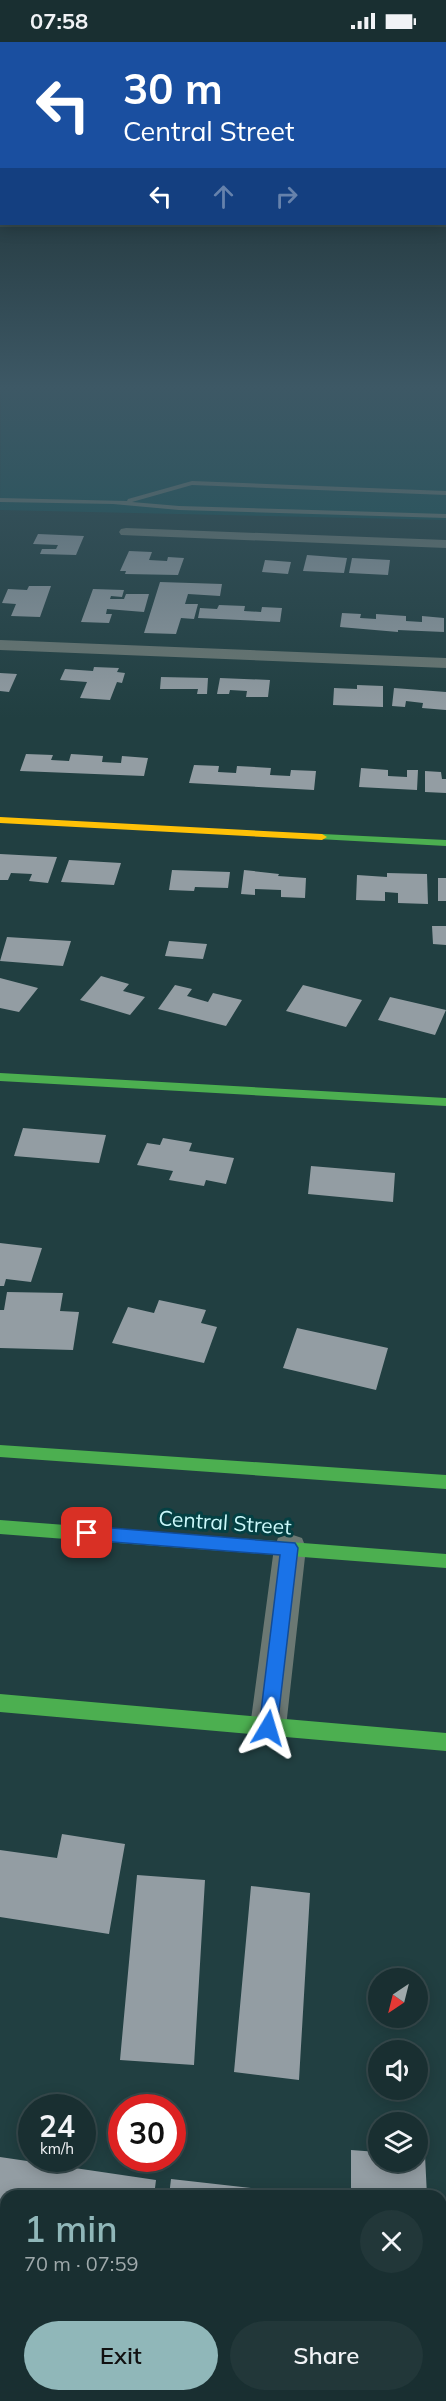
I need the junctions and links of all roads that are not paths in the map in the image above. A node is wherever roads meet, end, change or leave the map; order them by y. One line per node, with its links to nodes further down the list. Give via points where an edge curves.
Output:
1 (135, 499): 4 (lane)
2 (294, 499): 5 (lane)
3 (0, 500): 4 (lane)
4 (113, 502): 5 (lane)
5 (270, 511): 6 (lane)
6 (446, 516)
7 (126, 532): 8 (street)
8 (446, 544)
9 (0, 645): 10 (street)
10 (446, 663)
11 (0, 820): 12 (street)
12 (446, 843)
13 (0, 1077): 14 (street)
14 (446, 1102)
15 (0, 1451): 16 (street)
16 (446, 1482)
17 (0, 1528): 18 (street, Central Street)
18 (290, 1548): 19 (street, Central Street); 21 (street)
19 (446, 1561)
20 (0, 1703): 21 (street)
21 (268, 1728): 22 (street)
22 (446, 1742)

